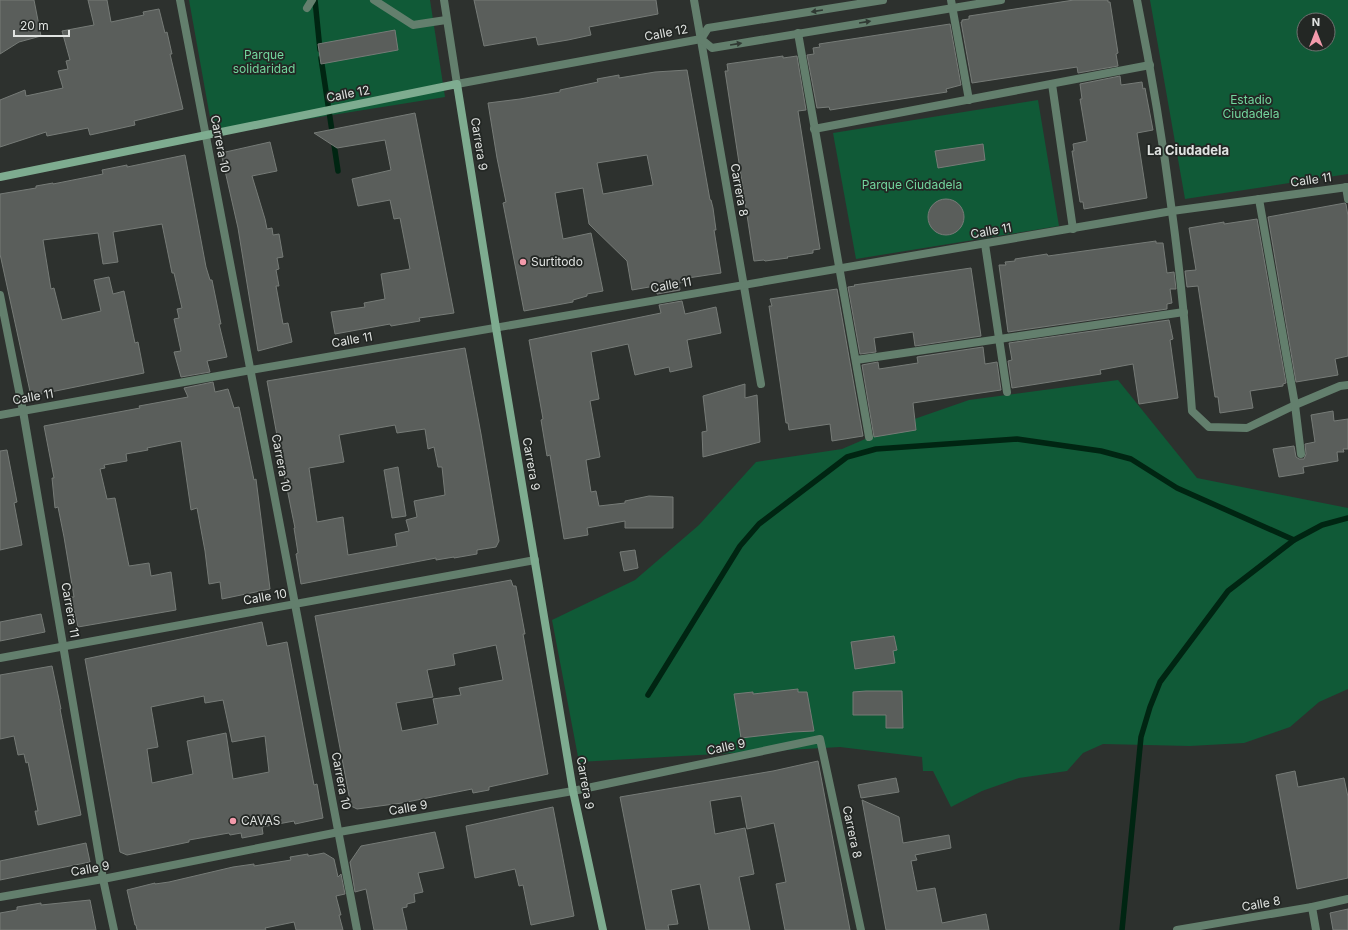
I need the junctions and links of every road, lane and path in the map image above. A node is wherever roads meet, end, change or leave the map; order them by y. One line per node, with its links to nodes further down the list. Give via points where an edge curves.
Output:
1 (180, 0): 19 (street, Carrera 10)
2 (312, 0): 10 (street)
3 (374, 0): 11 (street, via 413,26)
4 (444, 0): 11 (street, Carrera 9)
5 (694, 0): 13 (street, Carrera 8)
6 (883, 0): 13 (street, Calle 12, one-way to 13, via 708,28)
7 (1001, 0): 9 (street, Calle 12)
8 (1137, 0): 14 (street)
9 (952, 4): 12 (street, Calle 12, one-way to 9); 17 (street)
10 (307, 8)
11 (446, 20): 15 (street, Carrera 9)
12 (798, 33): 13 (street, Calle 12, one-way to 12, via 712,48); 18 (street)
13 (701, 39): 15 (street, Calle 12); 28 (street, Carrera 8)
14 (1150, 65): 16 (street); 24 (street)
15 (458, 84): 19 (main road, Calle 12); 31 (main road, Carrera 9)
16 (1052, 84): 17 (street); 25 (street)
17 (969, 100): 18 (street)
18 (814, 129): 27 (street)
19 (206, 135): 20 (main road, Calle 12); 34 (street, Carrera 10)
20 (0, 177)
21 (1347, 187): 22 (street, Calle 11); 23 (street)
22 (1260, 199): 24 (street, Calle 11); 38 (street)
23 (1348, 199)
24 (1172, 211): 25 (street, Calle 11); 30 (street)
25 (1073, 229): 26 (street, Calle 11)
26 (985, 244): 27 (street, Calle 11); 32 (street)
27 (839, 269): 28 (street, Calle 11); 33 (street)
28 (744, 285): 31 (street, Calle 11); 35 (street, Carrera 8)
29 (0, 295): 39 (street, Carrera 11)
30 (1184, 312): 32 (street); 38 (street, via 1192,411 1209,427 1247,428)
31 (496, 328): 34 (street, Calle 11); 43 (main road, Carrera 9)
32 (999, 339): 33 (street); 37 (street)
33 (856, 360): 41 (street)
34 (251, 370): 39 (street, Calle 11); 44 (street, Carrera 10)
35 (761, 384)
36 (1348, 385): 38 (street)
37 (1007, 392)
38 (1295, 405): 42 (street)
39 (23, 411): 40 (street, Calle 11); 45 (street, Carrera 11)
40 (0, 415)
41 (869, 438)
42 (1301, 454)
43 (535, 560): 44 (street, Calle 10); 48 (main road, Carrera 9)
44 (295, 603): 45 (street, Calle 10); 49 (street, Carrera 10)
45 (64, 646): 46 (street, Calle 10); 50 (street, Carrera 11)
46 (0, 658)
47 (820, 739): 48 (street, Calle 9); 57 (street, Carrera 8)
48 (573, 791): 49 (street, Calle 9); 56 (main road, Carrera 9)
49 (339, 832): 50 (street, Calle 9); 55 (street, Carrera 10)
50 (103, 879): 51 (street, Calle 9); 54 (street, Carrera 11)
51 (0, 897)
52 (1348, 899): 53 (street, Calle 8)
53 (1312, 907): 58 (street, Calle 8); 59 (street)
54 (114, 930)
55 (357, 930)
56 (603, 930)
57 (861, 930)
58 (1177, 930)
59 (1316, 930)

